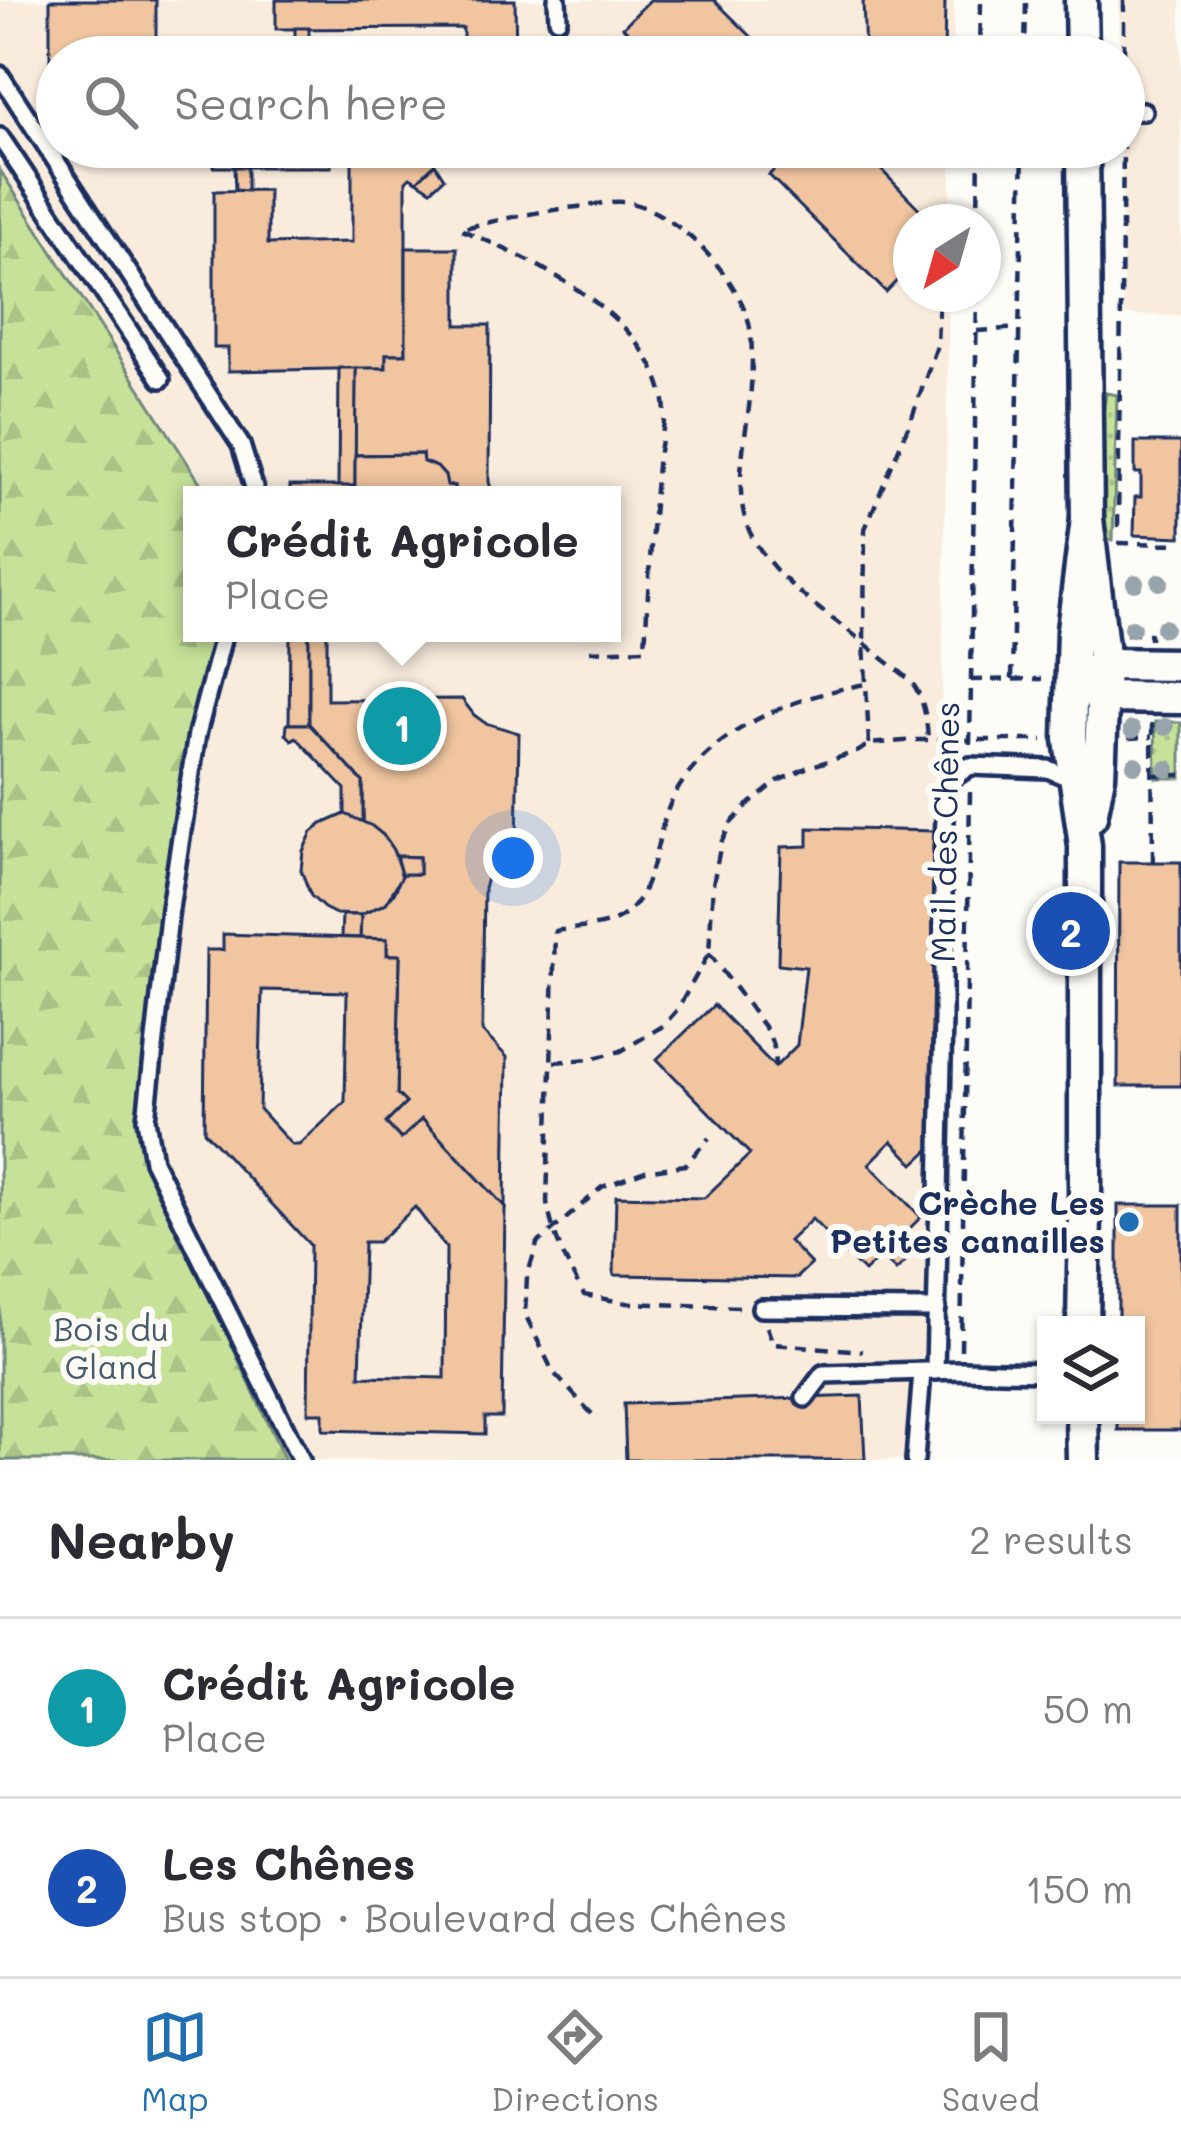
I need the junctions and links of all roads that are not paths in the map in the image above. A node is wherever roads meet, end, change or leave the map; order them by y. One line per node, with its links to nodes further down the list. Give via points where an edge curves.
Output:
1 (557, 0): 3 (lane)
2 (1082, 0): 4 (street)
3 (558, 19)
4 (1082, 36)
5 (0, 75): 6 (lane)
6 (36, 130)
7 (0, 136): 10 (lane)
8 (61, 168): 11 (lane, via 242,445)
9 (1083, 168): 12 (street)
10 (160, 380)
11 (253, 486)
12 (1087, 519): 15 (street); 16 (street)
13 (222, 642): 28 (lane, via 193,756 146,1118 153,1161)
14 (1179, 661): 15 (street)
15 (1104, 664): 16 (street); 17 (street)
16 (1060, 680): 17 (street); 19 (street)
17 (1103, 698): 18 (street); 20 (street)
18 (1181, 698)
19 (1078, 782): 20 (street); 22 (lane, via 1048,769 970,766 947,787)
20 (1085, 846): 23 (street)
21 (761, 1308): 22 (lane)
22 (937, 1309): 24 (lane)
23 (1083, 1316)
24 (928, 1371): 25 (lane); 26 (lane, via 824,1374); 29 (lane)
25 (1037, 1372)
26 (805, 1398)
27 (1082, 1424): 30 (street)
28 (301, 1460)
29 (915, 1460)
30 (1083, 1460)

